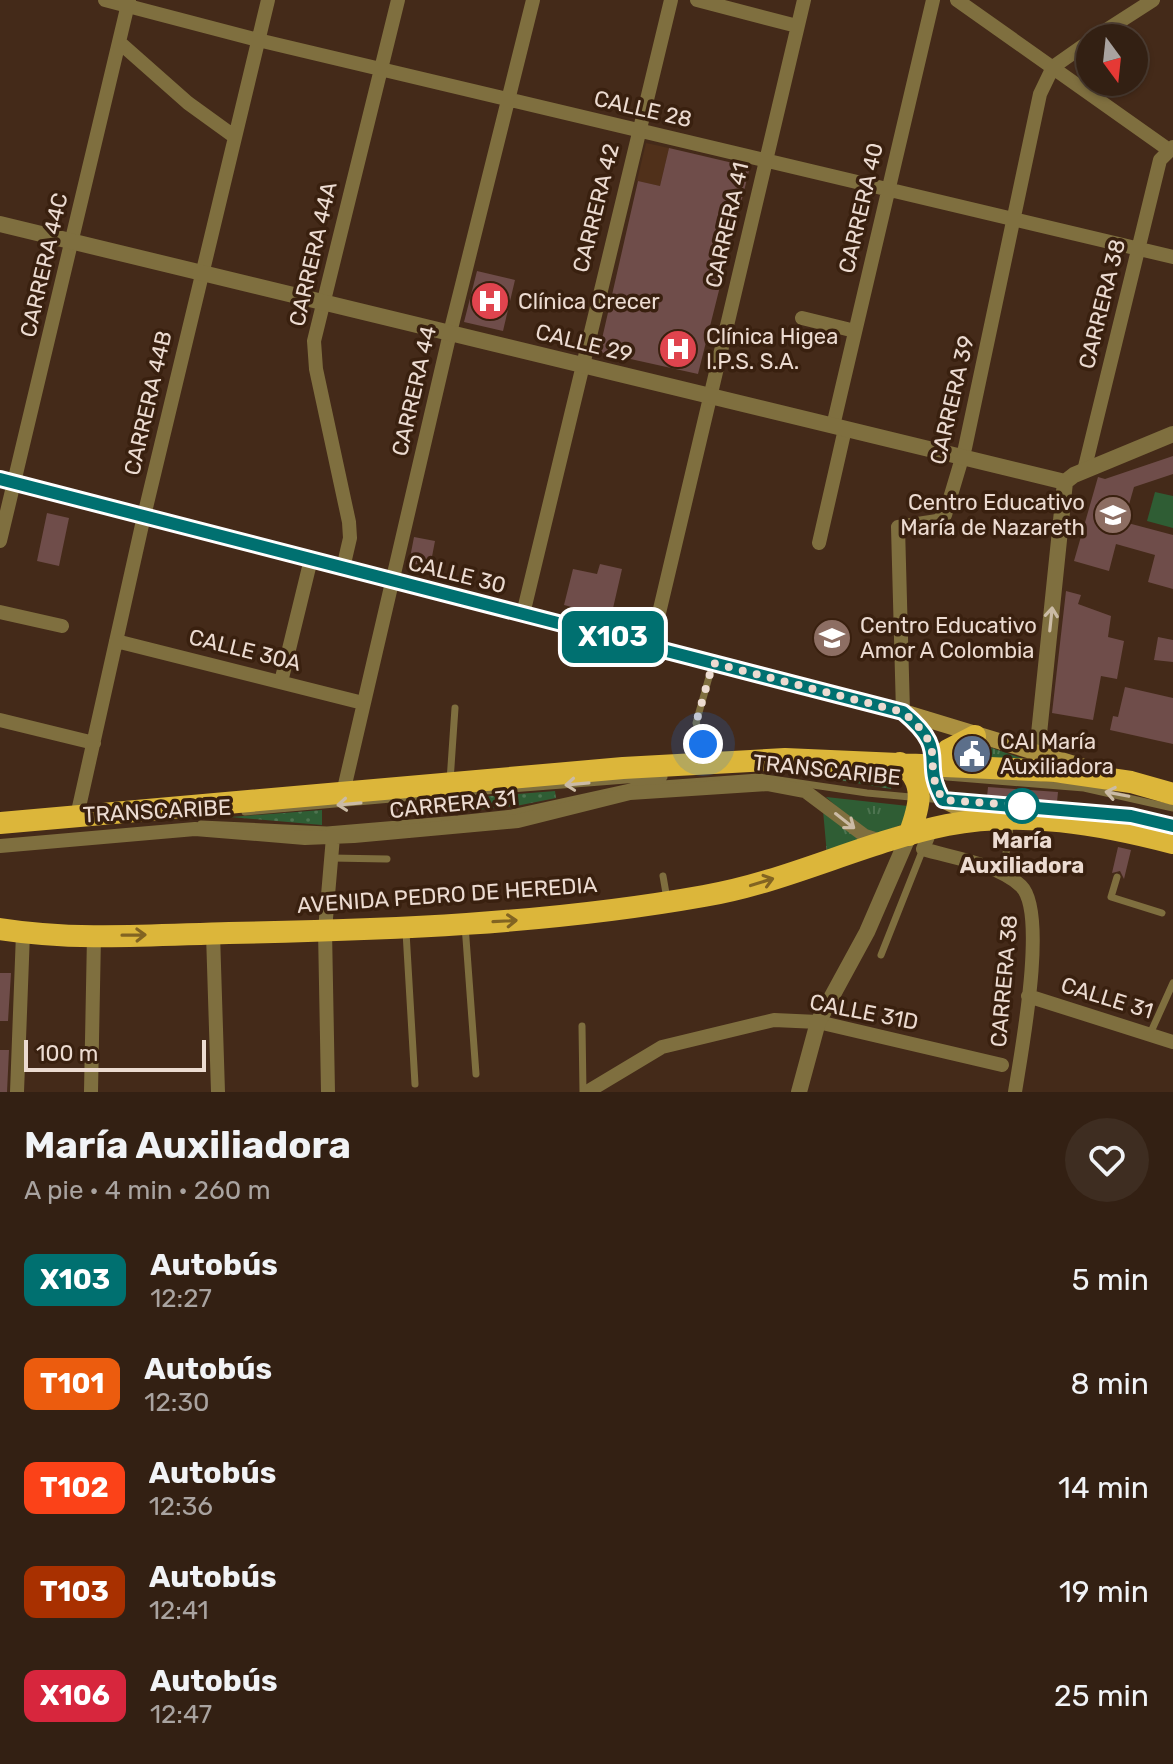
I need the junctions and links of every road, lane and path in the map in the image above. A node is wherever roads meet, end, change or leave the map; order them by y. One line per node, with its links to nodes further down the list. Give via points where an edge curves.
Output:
1 (105, 0): 11 (street, CALLE 28)
2 (268, 0): 14 (street, CARRERA 44B)
3 (398, 0): 18 (street, CARRERA 44A)
4 (533, 0): 19 (street, CARRERA 44)
5 (671, 0): 20 (street, CARRERA 42)
6 (697, 0): 13 (street)
7 (804, 0): 13 (street, CARRERA 41)
8 (933, 0): 24 (street, CARRERA 40)
9 (957, 0): 17 (street)
10 (1153, 0): 12 (street)
11 (129, 3): 14 (street, CALLE 28); 15 (street, CARRERA 44C)
12 (1115, 24)
13 (797, 26): 23 (street, CARRERA 41)
14 (258, 40): 18 (street, CALLE 28); 21 (street, CARRERA 44B)
15 (119, 42): 21 (street); 27 (street, CARRERA 44C)
16 (1076, 50): 17 (street)
17 (1053, 67): 22 (street); 25 (street, CARRERA 39, via 1040,94)
18 (381, 70): 19 (street, CALLE 28); 31 (street, CARRERA 44A)
19 (508, 100): 20 (street, CALLE 28); 34 (street, CARRERA 44)
20 (638, 131): 23 (street, CALLE 28); 35 (street, CARRERA 42)
21 (235, 137): 30 (street, CARRERA 44B)
22 (1171, 149): 28 (street, CARRERA 38, via 1160,160)
23 (764, 160): 24 (street, CALLE 28); 36 (street, CARRERA 41)
24 (887, 190): 25 (street, CALLE 28); 33 (street, CARRERA 40)
25 (1013, 220): 28 (street, CALLE 28); 39 (street, CARRERA 39)
26 (0, 224): 27 (street, CALLE 29)
27 (72, 242): 30 (street, CALLE 29); 41 (street, CARRERA 44C)
28 (1138, 249): 29 (street, CALLE 28); 40 (street, CARRERA 38)
29 (1173, 257)
30 (202, 273): 31 (street, CALLE 29); 43 (street, CARRERA 44B)
31 (322, 302): 34 (street, CALLE 29); 47 (street, CARRERA 44A, via 315,358 349,522)
32 (802, 318): 33 (street)
33 (855, 331): 37 (street, CARRERA 40)
34 (450, 333): 35 (street, CALLE 29); 48 (street, CARRERA 44)
35 (581, 365): 36 (street, CALLE 29); 50 (street, CARRERA 42)
36 (710, 396): 37 (street, CALLE 29); 53 (street, CARRERA 41)
37 (839, 428): 39 (street, CALLE 29); 45 (street, CARRERA 40)
38 (1173, 434): 40 (street)
39 (963, 457): 42 (street, CALLE 29); 58 (street, CARRERA 39, via 945,515 898,527)
40 (1084, 471): 42 (street)
41 (7, 481): 43 (main road, CALLE 30); 44 (street, CARRERA 44C)
42 (1065, 482): 62 (street, one-way to 42)
43 (144, 516): 46 (main road, CALLE 30); 52 (street, CARRERA 44B)
44 (0, 541)
45 (819, 543)
46 (311, 559): 47 (main road, CALLE 30); 55 (street)
47 (343, 568): 48 (main road, CALLE 30)
48 (393, 581): 50 (main road, CALLE 30); 56 (street, CARRERA 44)
49 (0, 612): 51 (street)
50 (523, 614): 53 (main road, CALLE 30)
51 (62, 626)
52 (116, 641): 55 (street, CALLE 30A); 61 (street, CARRERA 44B)
53 (651, 647): 54 (main road, CALLE 30)
54 (713, 663): 58 (main road, CALLE 30); 63 (lane, via 696,728)
55 (281, 682): 56 (street, CALLE 30A)
56 (363, 703): 67 (street, CARRERA 44)
57 (455, 708): 66 (lane)
58 (903, 712): 60 (main road, CALLE 30); 64 (main road, via 927,734)
59 (0, 720): 61 (street)
60 (975, 736): 62 (main road, CALLE 30); 64 (highway)
61 (94, 743): 74 (street, CARRERA 44B)
62 (1037, 753): 65 (main road, CALLE 30)
63 (711, 763): 64 (highway, via 819,759); 66 (highway)
64 (921, 770): 65 (highway, via 1055,771); 66 (lane, TRANSCARIBE, one-way to 66, via 759,769); 69 (highway); 70 (main road); 71 (lane, TRANSCARIBE, one-way to 64, via 1084,788)
65 (1131, 782): 68 (highway)
66 (458, 790): 67 (highway); 72 (lane, TRANSCARIBE, one-way to 72)
67 (343, 793): 74 (highway)
68 (1173, 794)
69 (920, 798): 70 (lane, TRANSCARIBE); 80 (highway); 81 (lane, TRANSCARIBE, via 759,777 635,786 458,819 327,830 185,824)
70 (943, 800): 75 (main road, via 978,818); 77 (lane, TRANSCARIBE, via 1131,816)
71 (1173, 808)
72 (234, 813)
73 (218, 814): 78 (lane, TRANSCARIBE)
74 (77, 816): 76 (highway)
75 (1011, 820): 80 (highway, AVENIDA PEDRO DE HEREDIA, via 960,823); 82 (highway, AVENIDA PEDRO DE HEREDIA, via 1067,821); 85 (lane)
76 (0, 823)
77 (1173, 826)
78 (0, 832)
79 (333, 837): 80 (street, CARRERA 31, one-way to 80, via 518,821 630,793 768,784 805,791 865,836); 81 (street, CARRERA 31, via 195,829); 83 (street)
80 (914, 838): 85 (street, CARRERA 38); 88 (highway, AVENIDA PEDRO DE HEREDIA, one-way to 80, via 753,885); 97 (lane); 100 (street)
81 (0, 843)
82 (1173, 843)
83 (331, 858): 84 (lane); 93 (street)
84 (387, 859)
85 (1003, 873): 99 (street, CARRERA 38, via 1024,888 1033,909)
86 (663, 876): 88 (lane)
87 (1117, 877): 89 (lane, via 1111,897)
88 (668, 901): 90 (highway, AVENIDA PEDRO DE HEREDIA, one-way to 88)
89 (1162, 913)
90 (465, 923): 91 (highway, AVENIDA PEDRO DE HEREDIA); 105 (lane)
91 (406, 926): 93 (highway, AVENIDA PEDRO DE HEREDIA); 106 (lane)
92 (0, 929): 94 (highway, AVENIDA PEDRO DE HEREDIA)
93 (325, 930): 95 (highway, AVENIDA PEDRO DE HEREDIA); 110 (street)
94 (23, 933): 96 (highway, AVENIDA PEDRO DE HEREDIA); 107 (street)
95 (213, 934): 96 (highway, AVENIDA PEDRO DE HEREDIA, one-way to 95); 109 (street)
96 (94, 936): 108 (street)
97 (881, 955)
98 (1173, 983): 102 (lane)
99 (1028, 996): 102 (street, CALLE 31); 113 (street, CARRERA 38)
100 (818, 1022): 104 (street, CALLE 31D); 111 (street, CALLE 31D, via 774,1020 662,1047); 112 (street)
101 (582, 1026): 111 (lane)
102 (1150, 1034): 103 (street, CALLE 31)
103 (1173, 1042)
104 (1002, 1065)
105 (476, 1074)
106 (415, 1084)
107 (17, 1092)
108 (91, 1092)
109 (218, 1092)
110 (328, 1092)
111 (585, 1092)
112 (799, 1092)
113 (1015, 1092)

